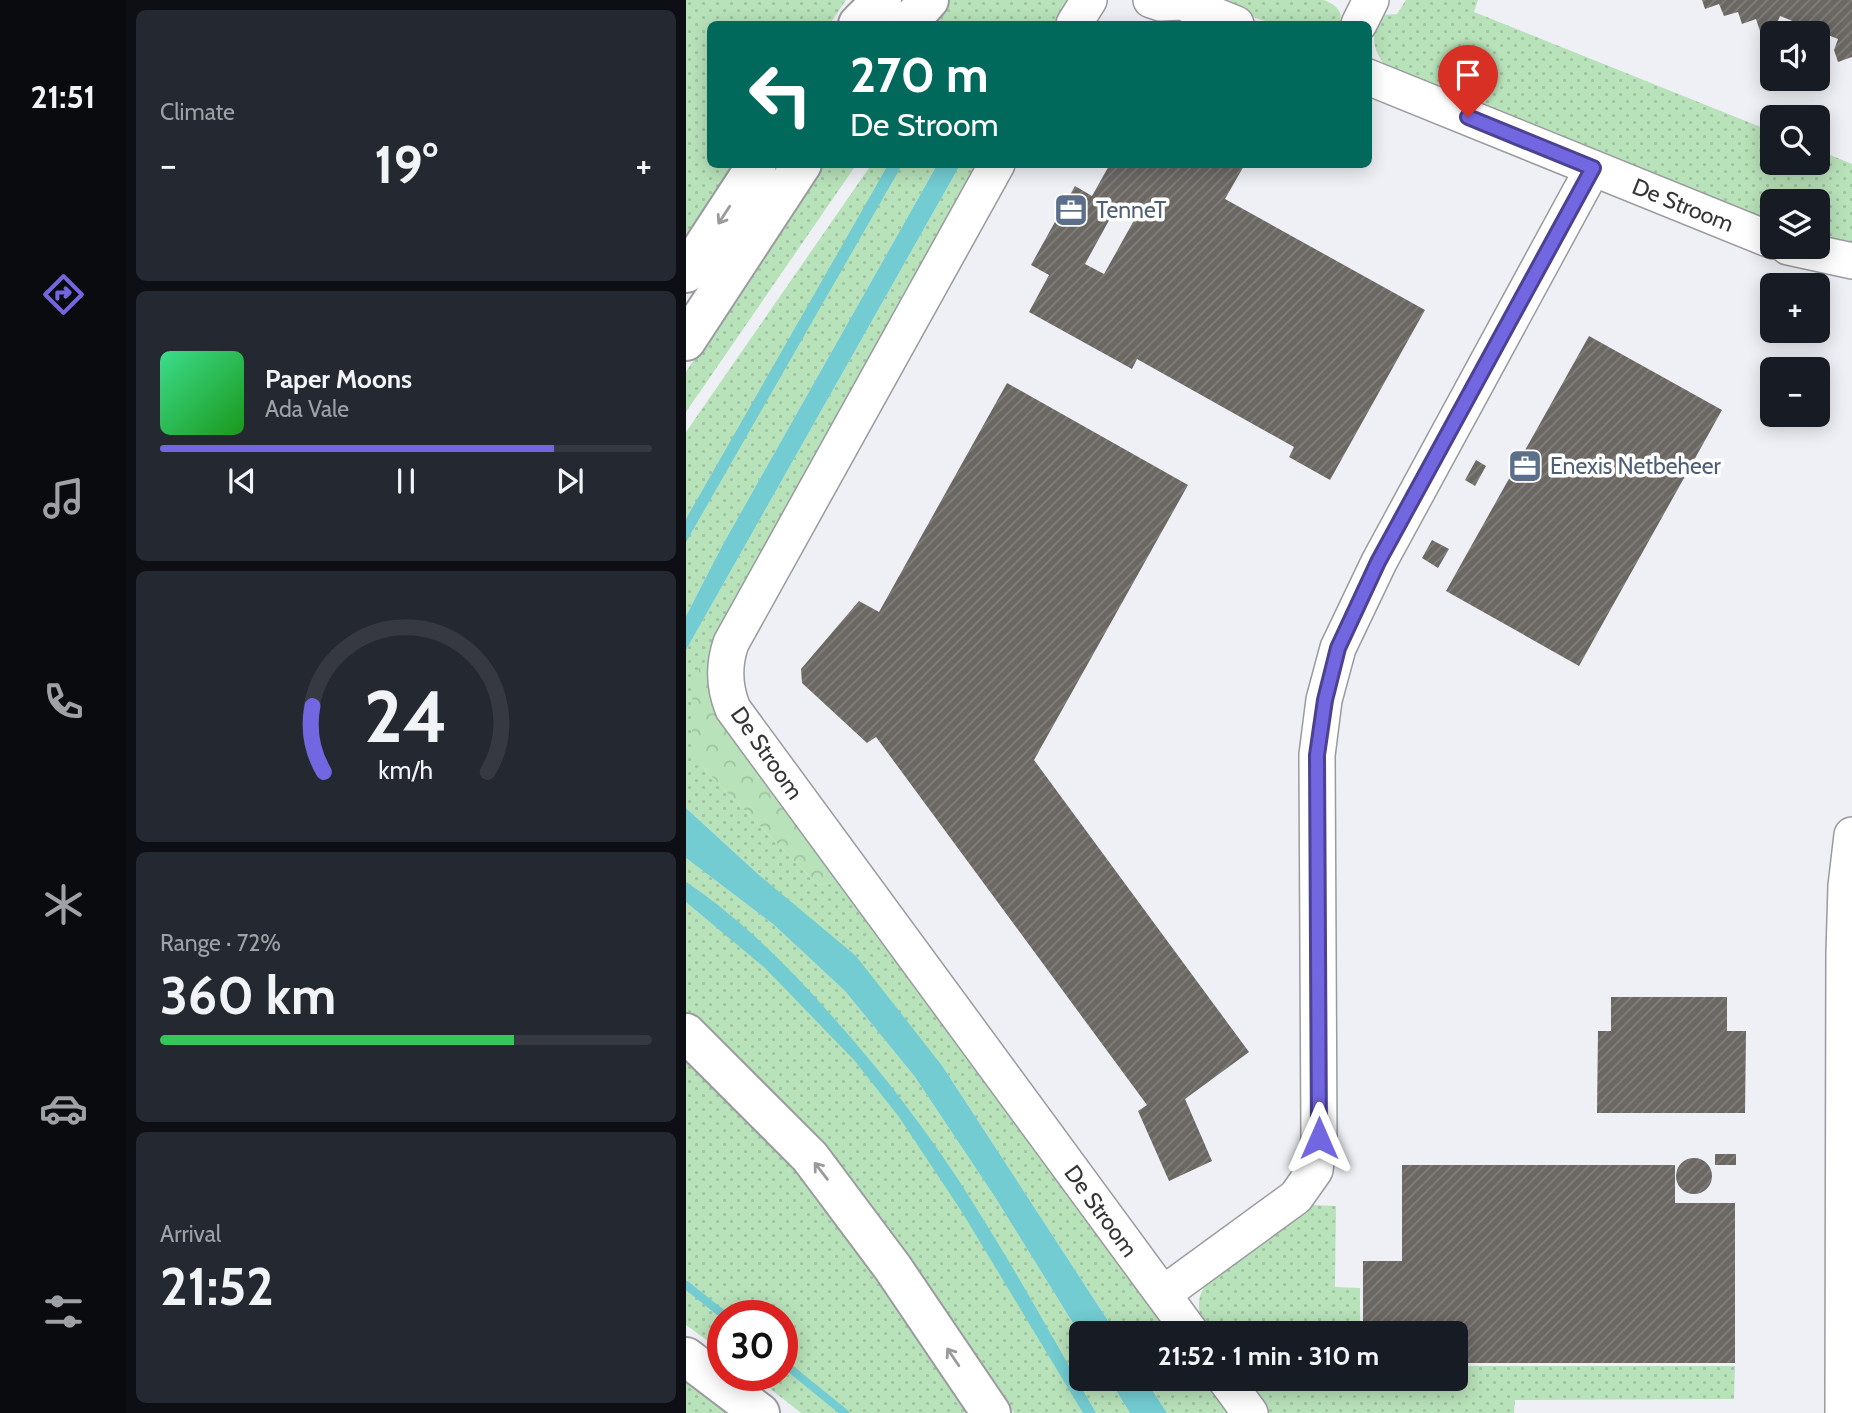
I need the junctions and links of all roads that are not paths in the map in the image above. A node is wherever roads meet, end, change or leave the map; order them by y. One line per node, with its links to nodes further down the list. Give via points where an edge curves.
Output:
1 (857, 0): 8 (main road)
2 (882, 0): 9 (main road)
3 (908, 0): 10 (main road)
4 (929, 0): 11 (main road)
5 (1089, 0): 12 (street)
6 (1371, 0): 14 (street)
7 (1185, 3): 13 (street)
8 (846, 21)
9 (861, 21)
10 (890, 21)
11 (910, 21)
12 (1076, 21)
13 (1229, 21)
14 (1360, 21)
15 (1372, 79): 19 (street, De Stroom)
16 (754, 168): 23 (main road, one-way to 23)
17 (799, 168): 24 (main road)
18 (995, 168): 27 (street, De Stroom, via 731,643 726,688 733,709)
19 (1593, 168): 20 (street, De Stroom); 27 (street, via 1378,562 1338,648 1317,755 1319,1138 1315,1170 1296,1197)
20 (1760, 236)
21 (1830, 256): 22 (street)
22 (1852, 261)
23 (686, 273)
24 (686, 341)
25 (1852, 835): 34 (street, via 1844,953)
26 (686, 1034): 32 (main road, one-way to 26, via 893,1268 810,1157)
27 (1163, 1294): 28 (street, De Stroom)
28 (1183, 1321)
29 (686, 1357): 31 (main road)
30 (1234, 1391): 33 (street)
31 (760, 1413)
32 (991, 1413)
33 (1250, 1413)
34 (1843, 1413)

